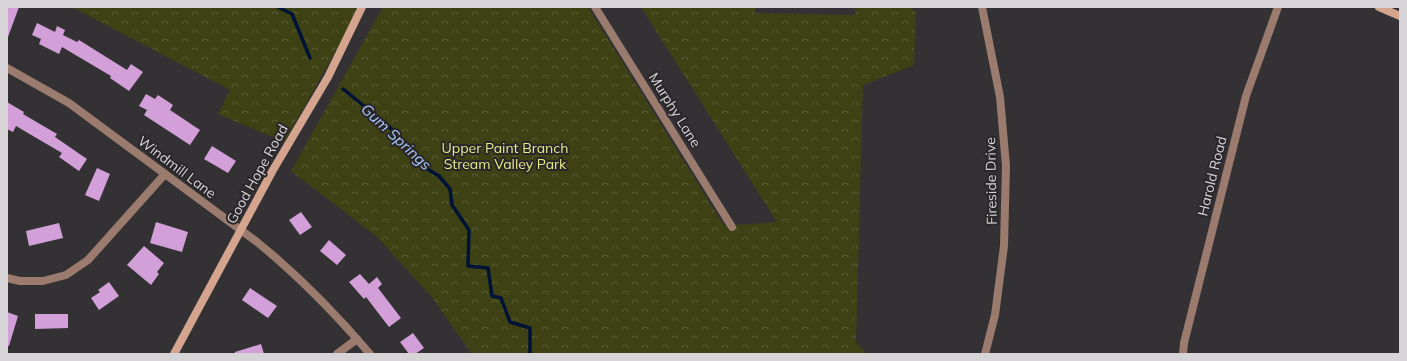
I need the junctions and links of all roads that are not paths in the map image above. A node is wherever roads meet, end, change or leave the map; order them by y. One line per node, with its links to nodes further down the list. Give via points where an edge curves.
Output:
1 (362, 7): 10 (street, Good Hope Road, via 328,77)
2 (595, 7): 9 (street, Murphy Lane)
3 (982, 7): 16 (street, Fireside Drive, via 1000,97 1006,166 1004,246 995,315)
4 (1278, 7): 17 (street, Harold Road, via 1246,96)
5 (1379, 7): 6 (street)
6 (1400, 16)
7 (7, 68): 8 (street, Windmill Lane, via 69,103)
8 (165, 174): 10 (street, Windmill Lane); 11 (street, via 88,260 66,275 43,281)
9 (732, 227)
10 (240, 231): 12 (street, Windmill Lane, via 284,264); 13 (street, Good Hope Road)
11 (7, 278)
12 (357, 339): 14 (street); 15 (street, Windmill Lane)
13 (174, 354)
14 (337, 354)
15 (370, 354)
16 (985, 354)
17 (1183, 354)

